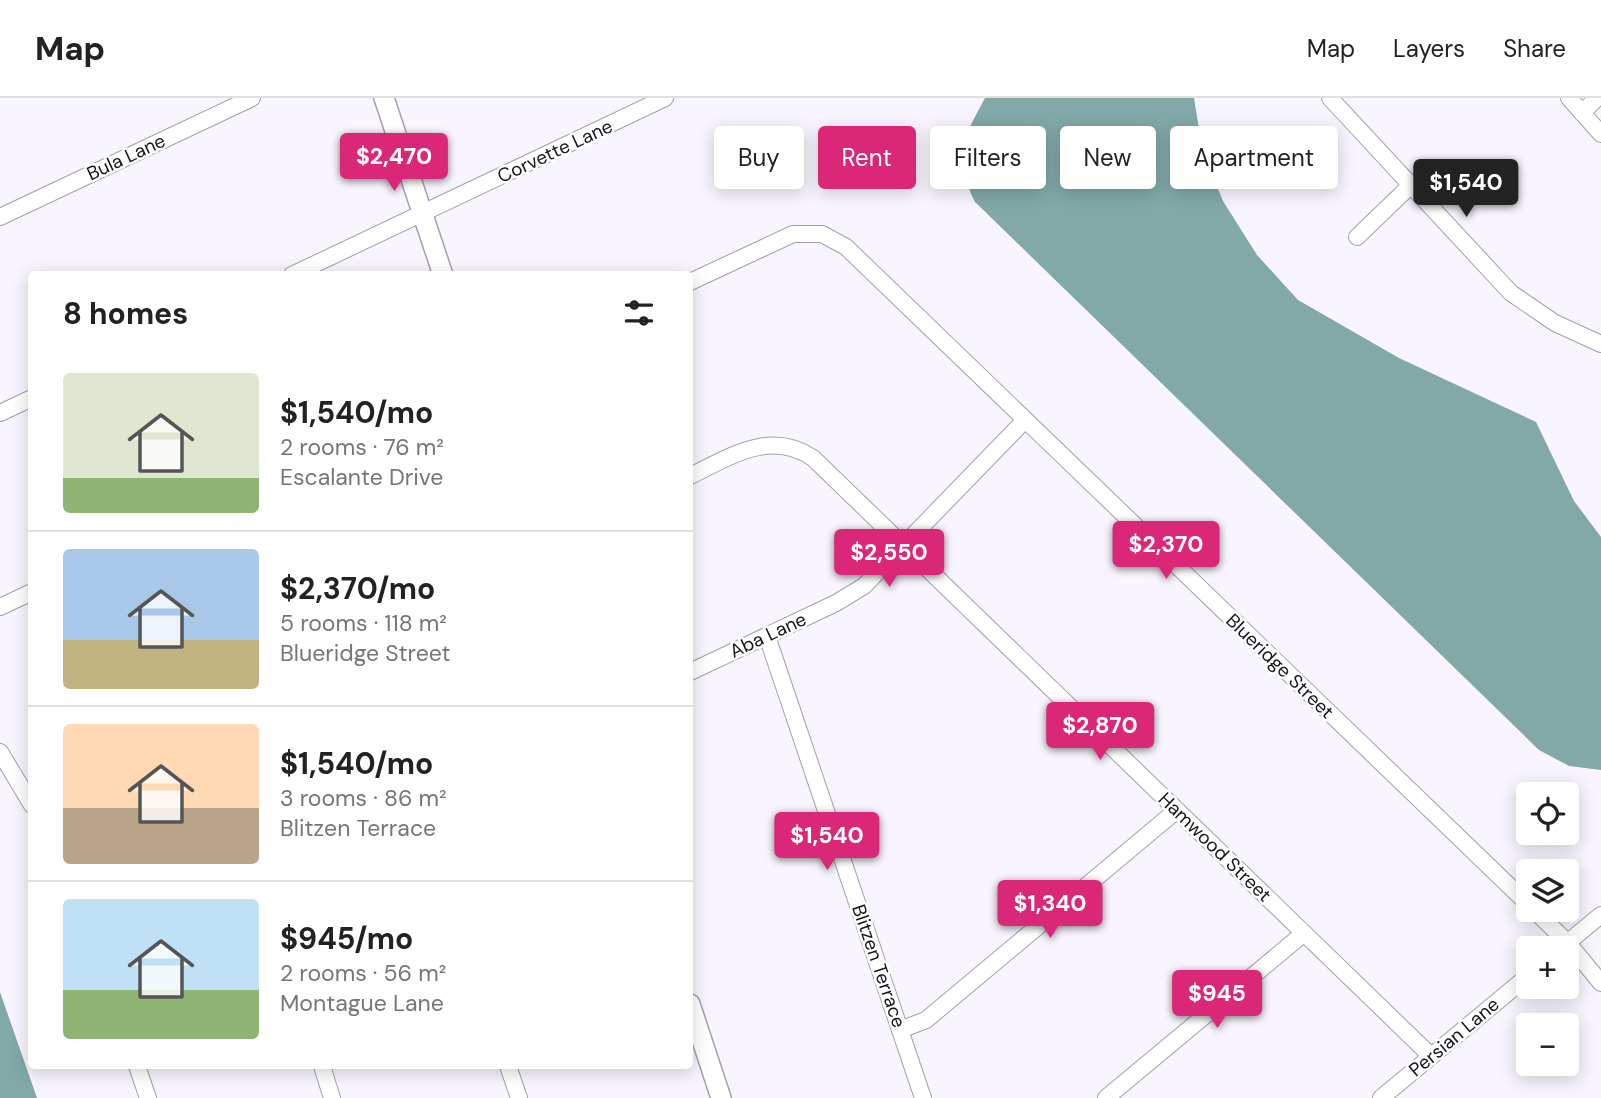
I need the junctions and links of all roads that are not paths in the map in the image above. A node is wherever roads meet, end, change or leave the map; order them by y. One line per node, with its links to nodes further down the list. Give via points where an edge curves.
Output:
1 (253, 98): 11 (street, Bula Lane)
2 (384, 98): 10 (street)
3 (665, 98): 10 (street, Corvette Lane)
4 (1331, 98): 9 (street)
5 (1569, 98): 7 (street)
6 (1597, 98): 7 (street)
7 (1582, 113): 8 (street)
8 (1601, 134)
9 (1410, 186): 12 (street); 16 (street, via 1511,293 1555,323)
10 (422, 213): 13 (street, Corvette Lane); 14 (street)
11 (0, 217)
12 (1357, 237)
13 (300, 271)
14 (442, 271)
15 (693, 281): 19 (street, Blueridge Street, via 785,237 816,233 834,239)
16 (1601, 344)
17 (28, 400): 18 (street)
18 (0, 412)
19 (1025, 421): 21 (street, Aba Lane); 29 (street, Blueridge Street)
20 (693, 475): 21 (street, Hamwood Street, via 745,450 781,445 813,458)
21 (904, 548): 24 (street, Aba Lane, via 853,594); 28 (street, Hamwood Street)
22 (28, 594): 23 (street)
23 (0, 607)
24 (768, 636): 25 (street, Aba Lane); 39 (street, Blitzen Terrace)
25 (693, 671)
26 (0, 752): 27 (street)
27 (28, 794)
28 (1177, 810): 32 (street, Hamwood Street); 39 (street, via 926,1020)
29 (1516, 892)
30 (1601, 915): 34 (street)
31 (1544, 922): 33 (street)
32 (1303, 934): 40 (street, Hamwood Street); 49 (street)
33 (1556, 936)
34 (1576, 936)
35 (1579, 961): 36 (street)
36 (1601, 983)
37 (1516, 986): 40 (street, Persian Lane)
38 (693, 1013): 47 (street)
39 (900, 1030): 48 (street, Blitzen Terrace)
40 (1431, 1056): 50 (street, Persian Lane)
41 (138, 1069): 44 (street)
42 (322, 1069): 45 (street)
43 (509, 1069): 46 (street)
44 (148, 1098)
45 (332, 1098)
46 (519, 1098)
47 (721, 1098)
48 (923, 1098)
49 (1106, 1098)
50 (1381, 1098)

